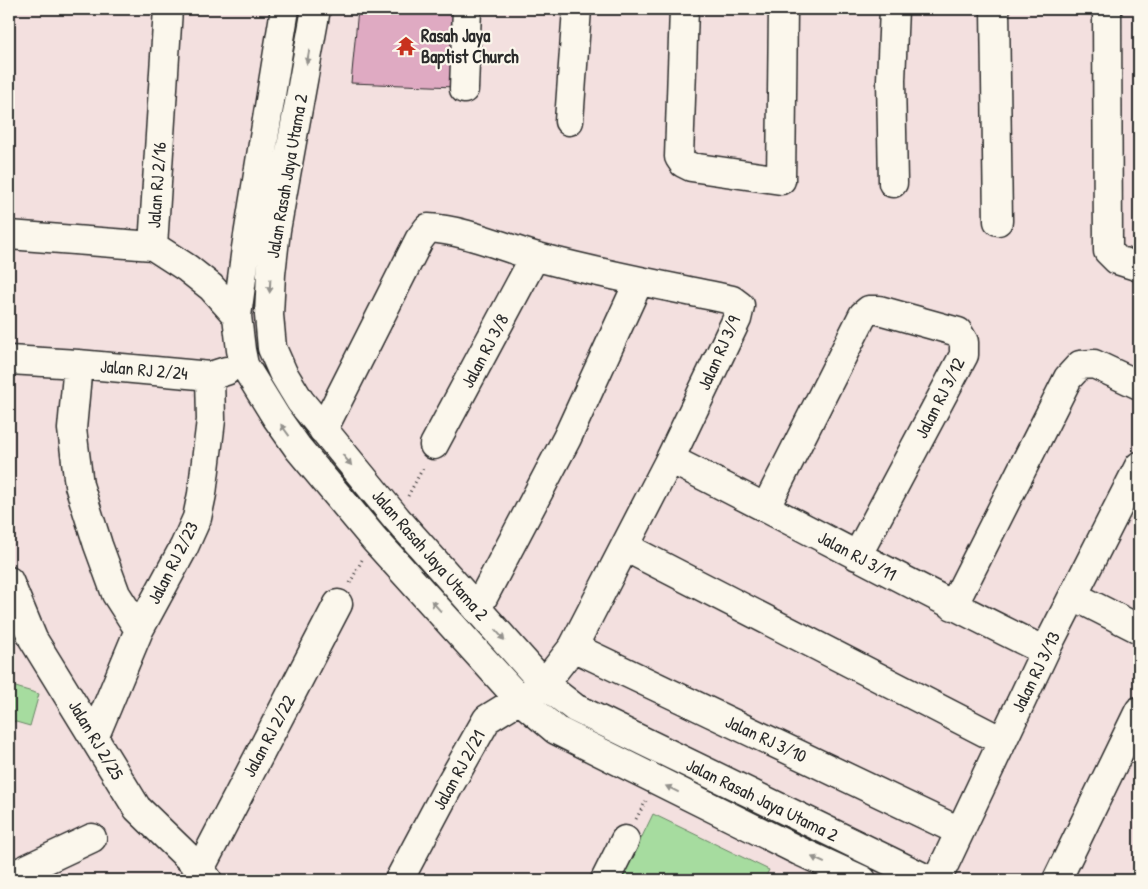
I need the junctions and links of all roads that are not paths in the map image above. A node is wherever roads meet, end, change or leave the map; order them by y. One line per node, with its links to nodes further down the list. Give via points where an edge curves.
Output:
1 (168, 9): 16 (street, Jalan RJ 2/16)
2 (285, 9): 20 (street, Jalan Rasah Jaya Utama 2)
3 (316, 9): 21 (street, Jalan Rasah Jaya Utama 2, one-way to 21, via 276,230 269,315)
4 (467, 9): 11 (street)
5 (577, 9): 12 (street)
6 (684, 9): 7 (street, via 678,157 691,167 781,180)
7 (783, 9)
8 (894, 9): 13 (street, via 891,80)
9 (995, 9): 14 (street)
10 (1107, 9): 18 (street, via 1108,251 1117,260)
11 (464, 89)
12 (569, 121)
13 (893, 183)
14 (998, 221)
15 (9, 235): 16 (street, Jalan RJ 2/16)
16 (153, 246): 20 (street, via 210,287)
17 (535, 256): 19 (street, Jalan RJ 3/9); 27 (street, Jalan RJ 3/9, via 447,229 428,228); 28 (street, Jalan RJ 3/8)
18 (1139, 266)
19 (639, 281): 29 (street, Jalan RJ 3/9, via 732,300 740,306 737,319); 38 (street, via 567,438)
20 (237, 316): 24 (street, Jalan Rasah Jaya Utama 2)
21 (272, 348): 24 (street, Jalan RJ 2/24); 27 (street, Jalan Rasah Jaya Utama 2, via 296,394)
22 (9, 360): 23 (street, Jalan RJ 2/24)
23 (78, 364): 25 (street, Jalan RJ 2/24); 40 (street, via 72,429 79,485 116,594)
24 (244, 366): 25 (street, Jalan RJ 2/24); 44 (street, Jalan Rasah Jaya Utama 2, one-way to 24, via 298,448)
25 (210, 376): 40 (street, Jalan RJ 2/23, via 211,420 197,518)
26 (1139, 385): 37 (street, via 1094,364 1080,365 1068,378)
27 (323, 430): 38 (street, Jalan Rasah Jaya Utama 2, one-way to 38)
28 (434, 446)
29 (670, 459): 31 (street, Jalan RJ 3/11); 32 (street, Jalan RJ 3/9)
30 (1139, 466): 35 (street, Jalan RJ 3/13)
31 (766, 507): 33 (street, Jalan RJ 3/11); 33 (street, Jalan RJ 3/12, via 863,315 869,310 879,310 958,332 964,342 964,355)
32 (625, 547): 41 (street, Jalan RJ 3/9); 47 (street)
33 (857, 556): 37 (street, Jalan RJ 3/11)
34 (9, 582): 46 (street, Jalan RJ 2/25, via 33,639)
35 (1074, 596): 39 (street); 42 (street, Jalan RJ 3/13)
36 (338, 604): 51 (street, Jalan RJ 2/22)
37 (953, 606): 42 (street, Jalan RJ 3/11)
38 (477, 609): 43 (street, Jalan Rasah Jaya Utama 2, one-way to 43)
39 (1139, 629)
40 (139, 630): 46 (street, Jalan RJ 2/23)
41 (572, 647): 43 (street, Jalan RJ 3/9); 48 (street, Jalan RJ 3/10)
42 (1046, 651): 47 (street, Jalan RJ 3/13)
43 (544, 684): 44 (street, Jalan RJ 2/21); 56 (street, Jalan Rasah Jaya Utama 2, via 575,708)
44 (519, 699): 53 (street, Jalan RJ 2/21, via 487,719); 55 (street, Jalan Rasah Jaya Utama 2, one-way to 44, via 556,730)
45 (1139, 711): 58 (street)
46 (94, 738): 51 (street, Jalan RJ 2/25, via 137,808)
47 (1002, 741): 48 (street, Jalan RJ 3/13)
48 (959, 831): 57 (street, Jalan RJ 3/13)
49 (92, 838): 52 (street)
50 (626, 840): 54 (street)
51 (204, 875)
52 (9, 877)
53 (400, 880)
54 (605, 880)
55 (862, 880)
56 (929, 880)
57 (937, 880)
58 (1057, 880)

